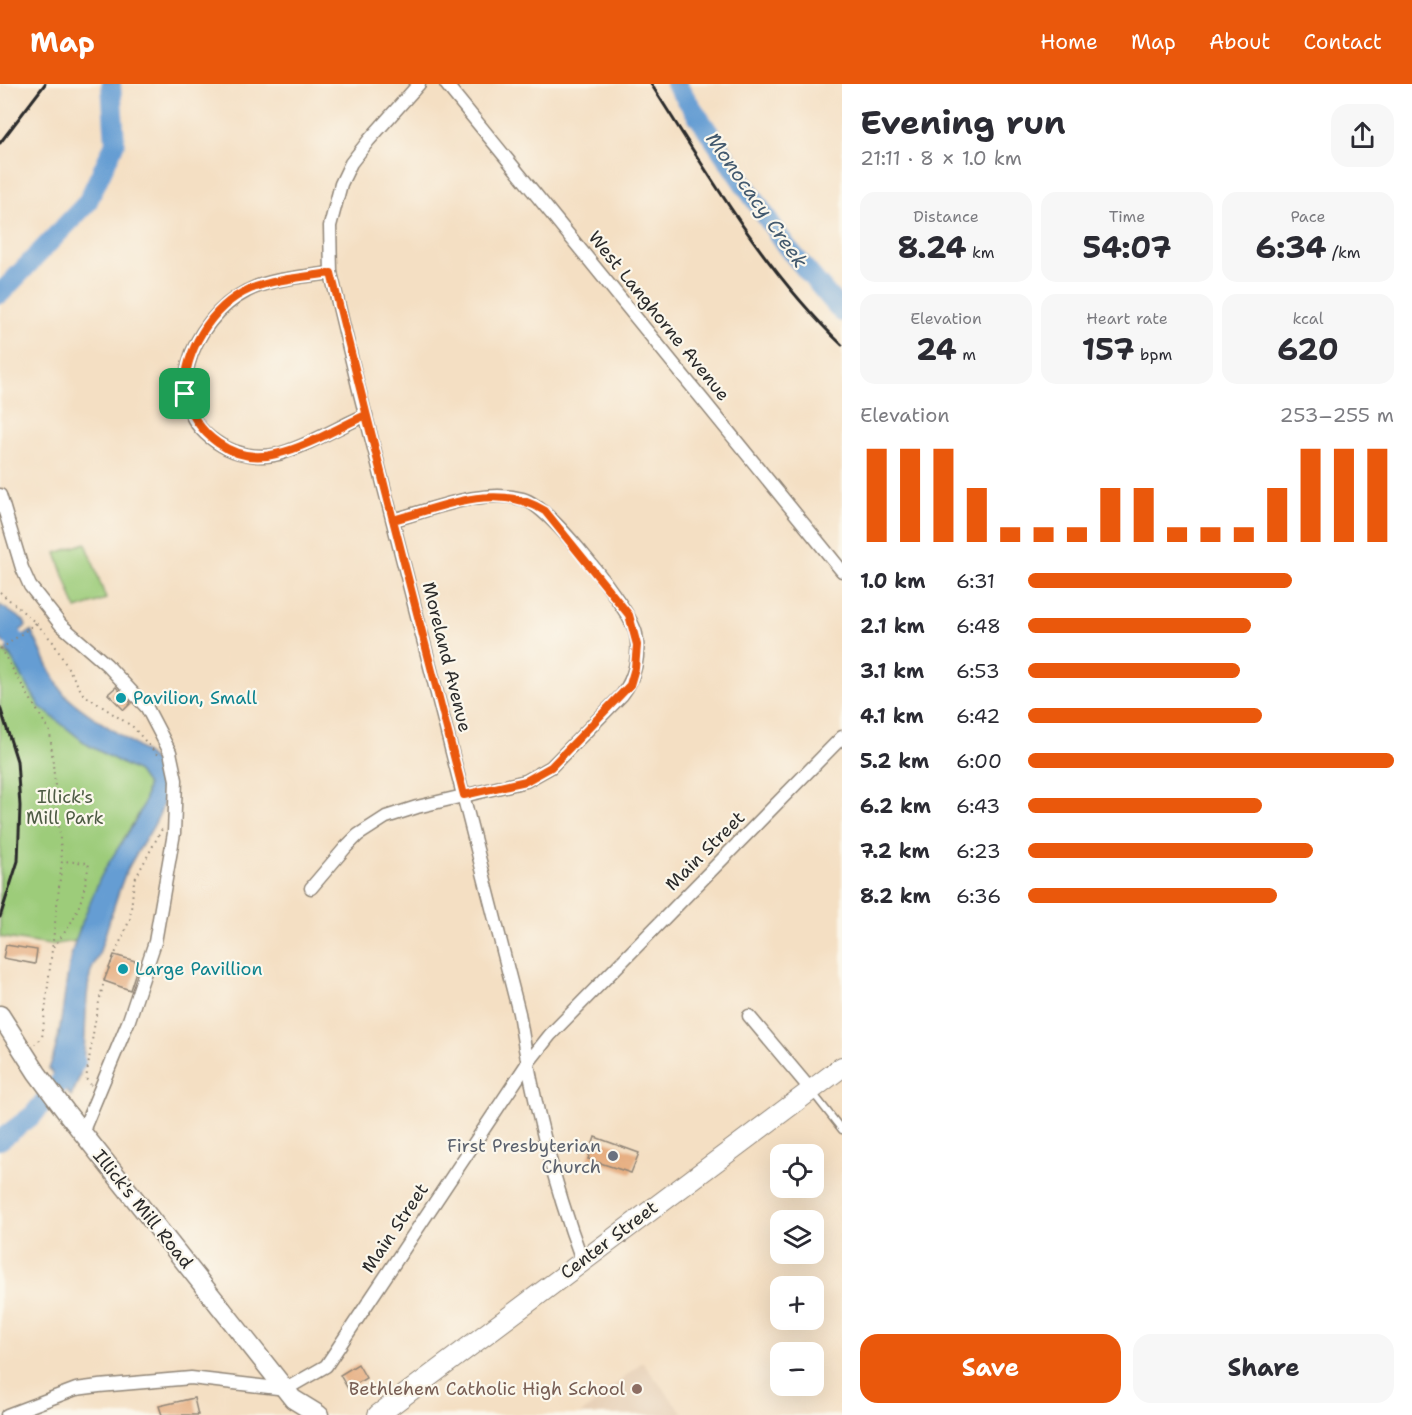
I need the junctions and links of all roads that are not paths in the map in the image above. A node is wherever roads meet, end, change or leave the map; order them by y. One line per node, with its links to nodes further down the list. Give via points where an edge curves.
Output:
1 (419, 84): 3 (street, Moreland Avenue, via 351,163 341,184 330,226)
2 (446, 84): 7 (street, West Langhorne Avenue)
3 (331, 273): 4 (street, Moreland Avenue); 4 (street, via 262,285 225,305 201,335 190,358 184,379 188,405 201,430 216,442 255,456 286,451)
4 (366, 415): 6 (street, Moreland Avenue)
5 (0, 495): 17 (street, via 30,586 61,625 107,665 147,708 170,752 176,780 174,831 154,942 129,1020)
6 (393, 520): 9 (street, Moreland Avenue); 9 (street, via 485,496 526,499 555,520 629,615 636,636 630,685 561,758 526,781)
7 (842, 571)
8 (842, 737): 13 (street, Main Street, via 566,1016)
9 (464, 795): 10 (street, via 386,818 372,826 345,848); 13 (street, Moreland Avenue, via 519,1013)
10 (311, 888)
11 (0, 1015): 17 (street, Illick's Mill Road, via 36,1073)
12 (749, 1016): 15 (street)
13 (527, 1064): 18 (street, Moreland Avenue); 19 (street, Main Street, via 326,1366)
14 (842, 1067): 15 (main road, Center Street)
15 (811, 1090): 16 (lane); 18 (main road, Center Street)
16 (842, 1130)
17 (82, 1133): 19 (street, Illick's Mill Road)
18 (582, 1260): 22 (main road, Center Street)
19 (291, 1401): 20 (street, via 191,1378 76,1389); 21 (street, Illick's Mill Road)
20 (7, 1415)
21 (319, 1415)
22 (378, 1415)

